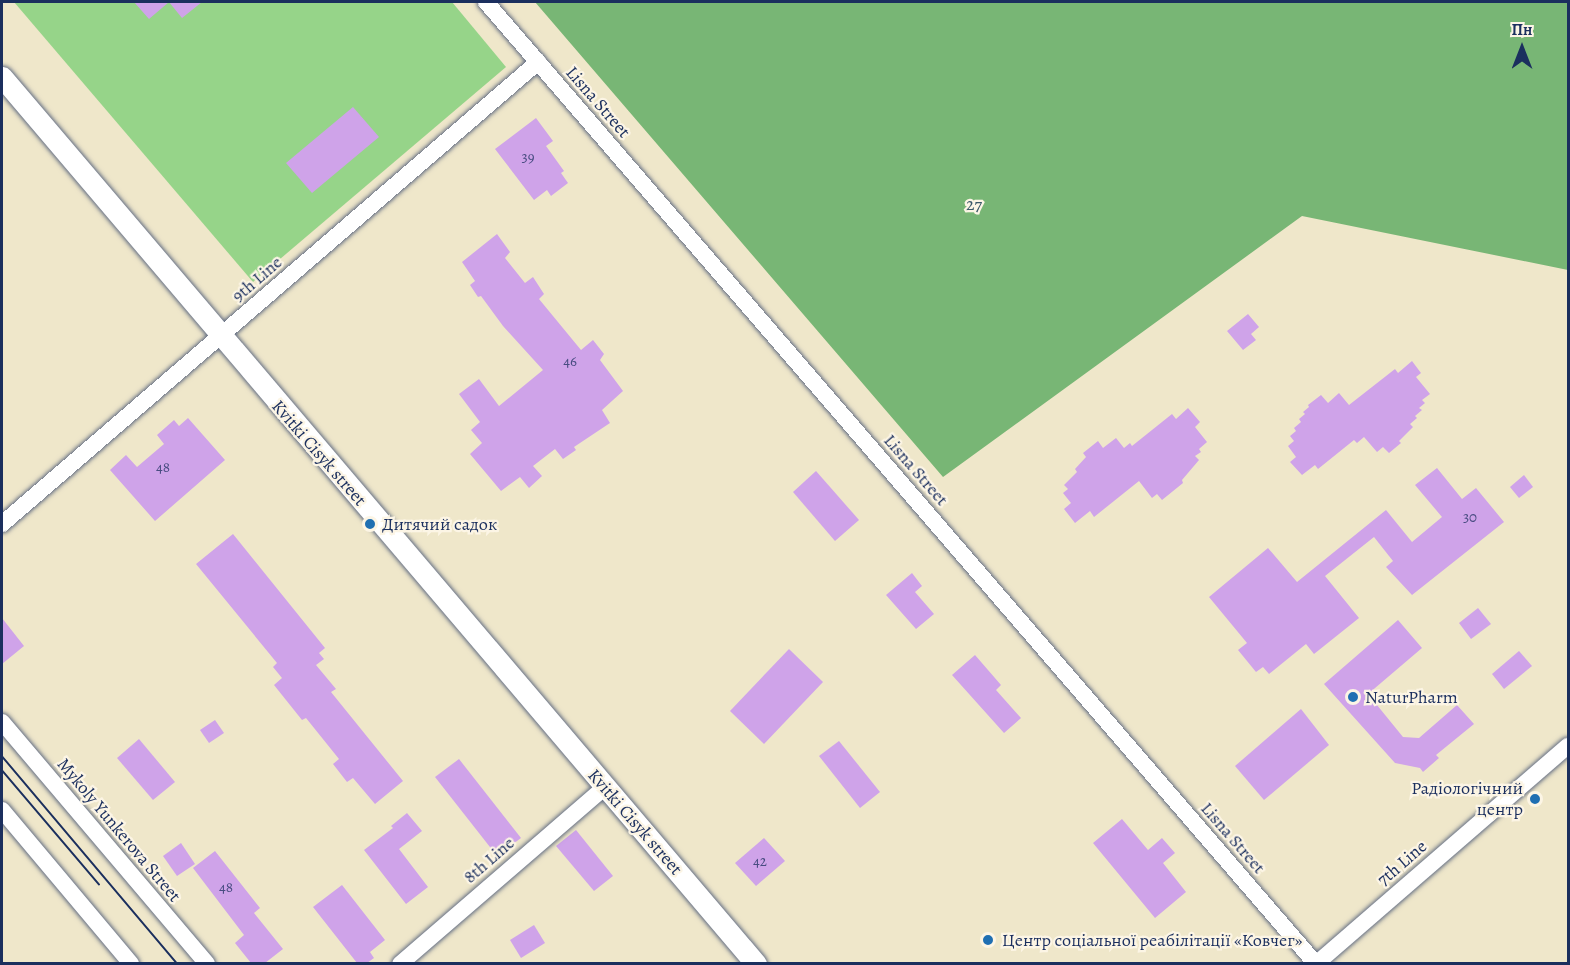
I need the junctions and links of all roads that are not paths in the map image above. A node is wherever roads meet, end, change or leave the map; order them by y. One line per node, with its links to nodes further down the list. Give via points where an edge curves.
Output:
1 (486, 2): 2 (street, Lisna Street)
2 (538, 62): 4 (street, 9th Line); 14 (street, Lisna Street)
3 (2, 77): 4 (street, Kvitki Cisyk street)
4 (221, 337): 5 (street, 9th Line); 8 (street, Kvitki Cisyk street)
5 (2, 524)
6 (2, 722): 11 (street, Mykoly Yunkerova Street)
7 (1569, 746): 14 (street, 7th Line)
8 (605, 787): 12 (street, 8th Line); 13 (street, Kvitki Cisyk street)
9 (2, 810): 10 (street)
10 (131, 963)
11 (207, 963)
12 (400, 963)
13 (756, 963)
14 (1316, 963)

